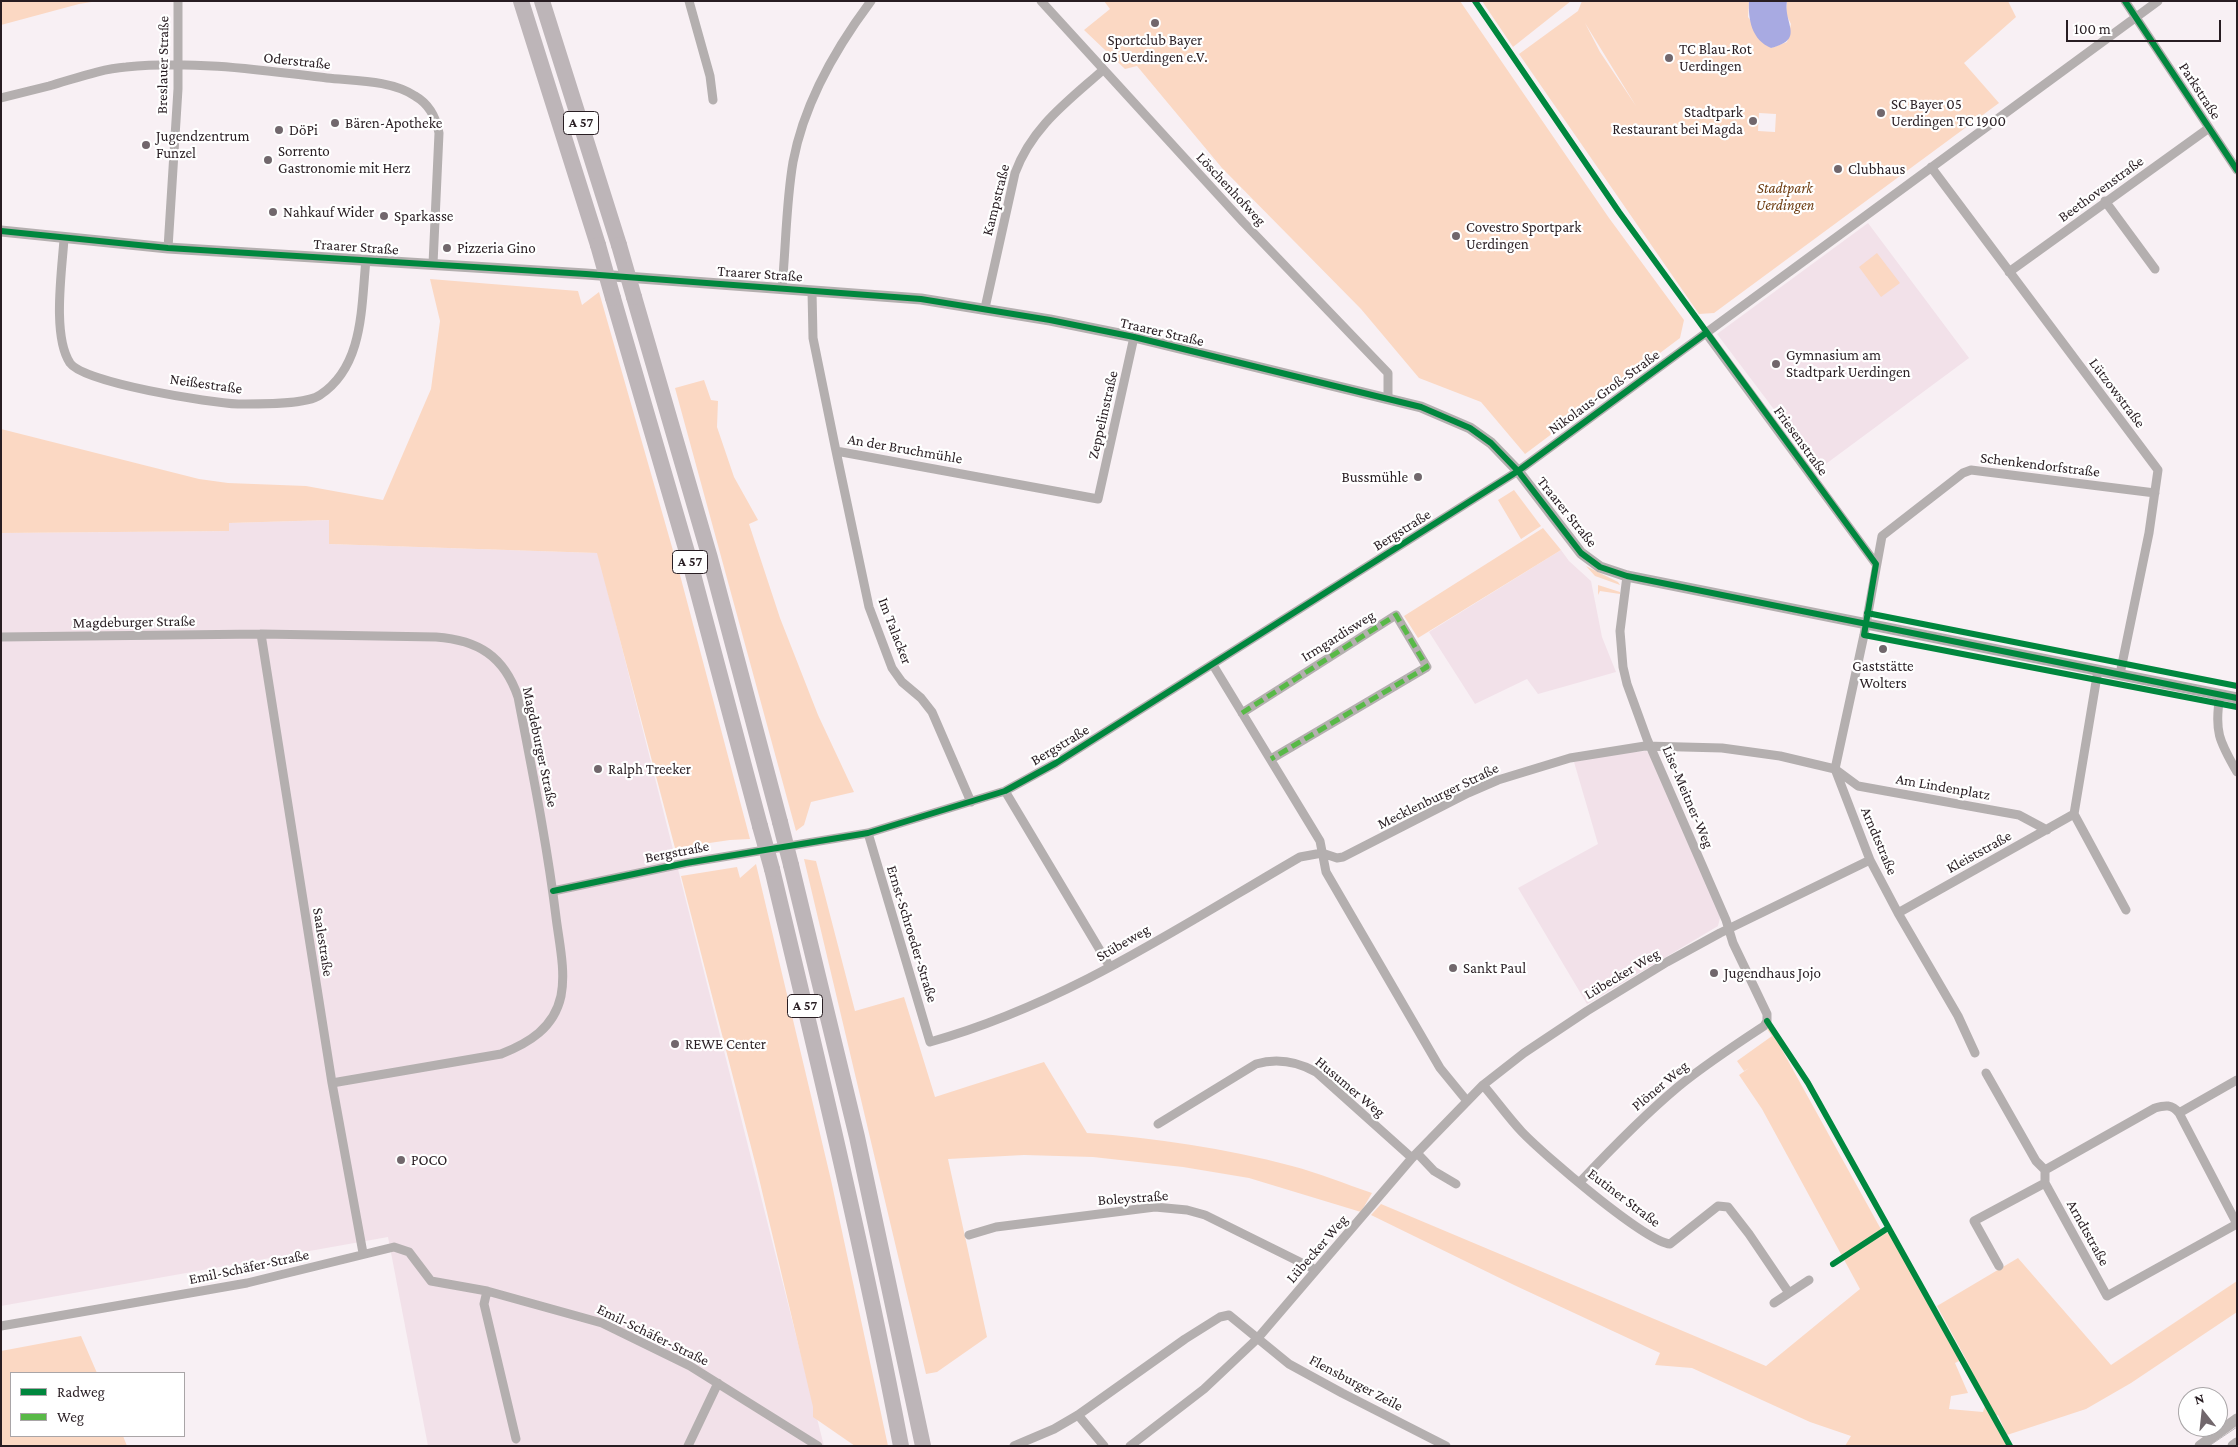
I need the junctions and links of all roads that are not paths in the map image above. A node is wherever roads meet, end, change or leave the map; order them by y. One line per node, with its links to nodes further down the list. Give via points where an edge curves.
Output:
1 (178, 1): 10 (street, Breslauer Straße)
2 (521, 1): 94 (highway, A 57, bridge, via 598,245 689,559 772,869 847,1185)
3 (542, 1): 95 (highway, A 57, bridge, via 619,245 710,558 780,822 868,1183)
4 (689, 1): 13 (street, via 710,76)
5 (871, 1): 25 (street, via 835,53 803,126 793,161)
6 (1042, 1): 11 (street, Löschenhofweg)
7 (2125, 1): 9 (street, Parkstraße)
8 (2158, 1): 9 (street, Nikolaus-Groß-Straße)
9 (2136, 17): 14 (street, Parkstraße); 15 (street, Nikolaus-Groß-Straße)
10 (179, 65): 12 (street, Oderstraße, via 116,68); 20 (street, Breslauer Straße); 22 (street, Oderstraße, via 231,67 356,81 399,88 416,96 429,107 439,133)
11 (1103, 70): 27 (street, Kampstraße, via 1047,121 1021,156); 30 (street, Löschenhofweg, via 1243,222 1388,372)
12 (1, 98)
13 (713, 100)
14 (2209, 128): 16 (street, Parkstraße); 17 (street, Beethovenstraße)
15 (1931, 167): 24 (street, Lützowstraße); 28 (street, Nikolaus-Groß-Straße)
16 (2237, 170)
17 (2106, 201): 23 (street); 24 (street, Beethovenstraße)
18 (1, 231): 19 (street, Traarer Straße)
19 (64, 239): 20 (street, Traarer Straße); 21 (street, Neißestraße, via 59,315 70,363 81,372 128,385 236,404 305,400 319,396 336,381 350,361 358,335)
20 (168, 248): 21 (street, Traarer Straße)
21 (366, 260): 22 (street, Traarer Straße)
22 (433, 264): 25 (street, Traarer Straße)
23 (2155, 269)
24 (2008, 272): 33 (street, Lützowstraße, via 2158,470)
25 (782, 288): 26 (street, Traarer Straße)
26 (812, 291): 27 (street, Traarer Straße, via 921,299); 31 (street, An der Bruchmühle, via 813,338)
27 (985, 308): 29 (street, Traarer Straße)
28 (1706, 333): 32 (street, Nikolaus-Groß-Straße); 35 (street, Friesenstraße)
29 (1134, 337): 30 (street, Traarer Straße); 34 (street, Zeppelinstraße)
30 (1388, 398): 32 (street, Traarer Straße, via 1422,407 1470,428 1491,443)
31 (836, 451): 34 (street, An der Bruchmühle); 51 (street, Im Talacker, via 869,607 892,668 932,712)
32 (1518, 470): 36 (street, Traarer Straße, via 1581,553 1600,567); 40 (street, Bergstraße)
33 (2155, 493): 35 (street, Schenkendorfstraße, via 1971,470 1882,536); 42 (street, Lützowstraße)
34 (1098, 499)
35 (1876, 564): 37 (street, Schenkendorfstraße)
36 (1627, 576): 37 (street, Traarer Straße); 46 (street, Lise-Meitner-Weg, via 1620,631 1623,667)
37 (1866, 623): 41 (street, Traarer Straße); 48 (street)
38 (261, 634): 39 (street, Magdeburger Straße); 57 (street, Magdeburger Straße, via 454,638 480,647 493,656 513,682 518,697); 67 (street, Saalestraße)
39 (1, 637)
40 (1213, 665): 45 (street); 50 (street, Bergstraße, via 1056,763)
41 (2098, 670): 42 (street, Traarer Straße); 52 (street)
42 (2120, 674): 43 (street, Traarer Straße)
43 (2220, 695): 44 (street, Traarer Straße); 49 (street, via 2216,724 2218,735)
44 (2237, 698)
45 (1242, 713): 47 (street); 47 (street, Irmgardisweg, via 1396,616 1427,667)
46 (1651, 746): 48 (street, Mecklenburger Straße, via 1722,748 1780,756); 55 (street, Mecklenburger Straße, via 1570,758 1498,780 1343,857); 60 (street, Lise-Meitner-Weg)
47 (1271, 759): 55 (street, via 1320,841)
48 (1835, 769): 53 (street, Am Lindenplatz, via 1858,786 2019,815); 56 (street, Arndtstraße)
49 (2237, 772)
50 (1006, 790): 51 (street, Bergstraße); 61 (street)
51 (971, 802): 54 (street, Bergstraße)
52 (2074, 814): 53 (street, Kleiststraße); 58 (street)
53 (2046, 830): 59 (street, Kleiststraße)
54 (868, 834): 57 (street, Bergstraße, via 686,863); 63 (street, Ernst-Schroeder-Straße)
55 (1322, 853): 61 (street, Stübeweg, via 1300,857); 69 (street, via 1326,872 1440,1068)
56 (1870, 860): 59 (street, Arndtstraße); 60 (street, Lübecker Weg)
57 (553, 891): 67 (street, Magdeburger Straße, via 562,972 560,996 552,1018 538,1035 502,1054)
58 (2126, 910)
59 (1898, 913): 64 (street, Arndtstraße, via 1958,1016)
60 (1728, 929): 62 (street, Lise-Meitner-Weg, via 1767,1014); 68 (street, Lübecker Weg, via 1587,1011)
61 (1110, 967): 63 (street, Stübeweg, via 1006,1018)
62 (1767, 1021): 74 (street, Plöner Weg, via 1654,1107)
63 (930, 1042)
64 (1975, 1052)
65 (1986, 1073): 73 (street, via 2036,1161)
66 (2237, 1080): 70 (street)
67 (332, 1083): 78 (street, Saalestraße)
68 (1483, 1085): 69 (street, Lübecker Weg); 74 (street, Eutiner Straße, via 1521,1132)
69 (1467, 1101): 72 (street, Lübecker Weg)
70 (2179, 1113): 73 (street, via 2175,1107 2155,1108); 75 (street, Arndtstraße, via 2237,1224 2107,1296)
71 (1158, 1124): 72 (street, Husumer Weg, via 1256,1064 1271,1060 1287,1062 1316,1072)
72 (1414, 1156): 76 (street); 80 (street, Lübecker Weg)
73 (2045, 1170): 75 (street, Arndtstraße)
74 (1580, 1182): 83 (street, Eutiner Straße, via 1661,1243 1670,1244 1718,1206 1728,1207)
75 (2045, 1183): 79 (street, via 1974,1221)
76 (1456, 1184)
77 (970, 1235): 80 (street, Boleystraße, via 996,1227 1155,1207 1172,1208 1205,1214)
78 (363, 1253): 82 (street, Emil-Schäfer-Straße, via 394,1247 409,1252 431,1282); 85 (street, Emil-Schäfer-Straße, via 247,1283)
79 (1999, 1266)
80 (1316, 1270): 86 (street, Lübecker Weg)
81 (1810, 1280): 83 (street)
82 (487, 1291): 87 (street, Emil-Schäfer-Straße, via 602,1323 682,1361); 90 (street, via 484,1304)
83 (1789, 1293): 84 (street)
84 (1774, 1303)
85 (1, 1326)
86 (1257, 1339): 88 (street, via 1233,1317 1220,1317); 98 (street, Lübecker Weg, via 1204,1388); 99 (street, Flensburger Zeile, via 1320,1381)
87 (718, 1383): 92 (street, Emil-Schäfer-Straße); 93 (street, Emil-Schäfer-Straße)
88 (1078, 1415): 96 (street); 97 (street)
89 (2237, 1419): 100 (street)
90 (516, 1438)
91 (2237, 1443): 101 (street)
92 (688, 1446)
93 (818, 1446)
94 (901, 1446)
95 (923, 1446)
96 (1014, 1446)
97 (1104, 1446)
98 (1130, 1446)
99 (1446, 1446)
100 (2200, 1446)
101 (2233, 1446)

